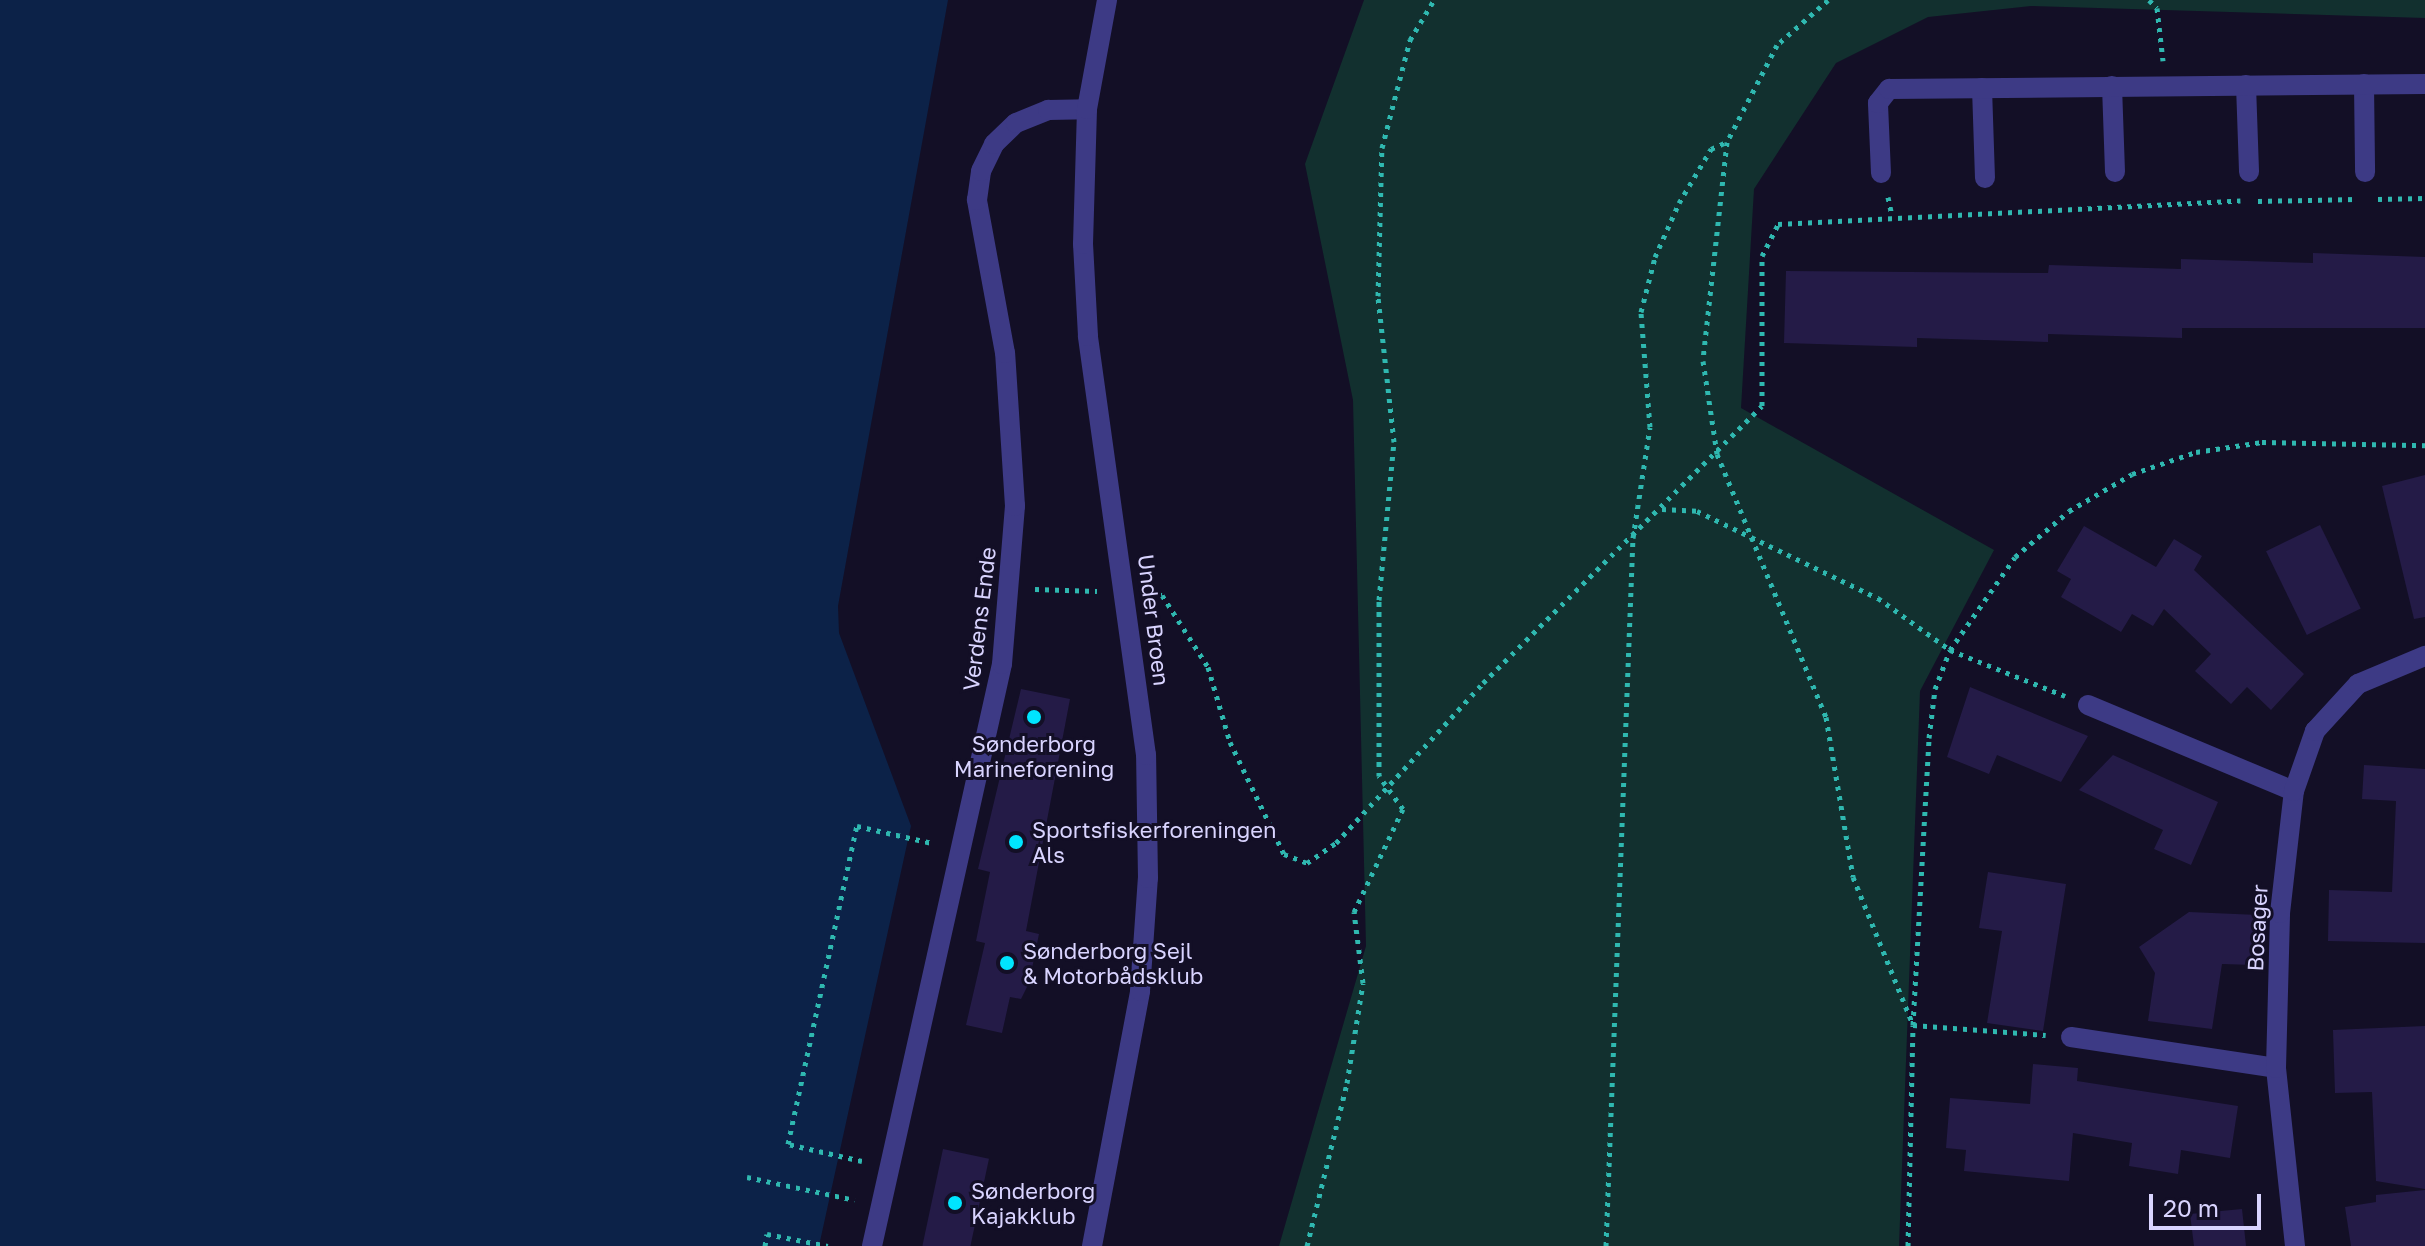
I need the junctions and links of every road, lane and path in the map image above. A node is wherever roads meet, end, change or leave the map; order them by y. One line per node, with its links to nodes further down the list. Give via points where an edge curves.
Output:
1 (1107, 0): 11 (street, Under Broen)
2 (1434, 0): 29 (path, via 1410,40 1382,148 1378,296 1394,442 1379,600 1379,776)
3 (1828, 0): 12 (path, via 1777,45)
4 (2149, 0): 9 (path, via 2157,8)
5 (2364, 84): 6 (street); 7 (street); 15 (street)
6 (2425, 84)
7 (2246, 85): 9 (street); 14 (street)
8 (2112, 86): 9 (street); 10 (street); 13 (street)
9 (2166, 86)
10 (1982, 88): 16 (street, via 1889,89 1878,103); 17 (street)
11 (1087, 109): 24 (street, Verdens Ende, via 1048,110 1016,123 994,144 981,171 977,200 1005,353 1015,506); 25 (street, Under Broen, via 1083,244 1088,336)
12 (1727, 142): 20 (path, via 1703,361); 22 (path, via 1711,149 1679,203 1655,257 1641,312 1650,427)
13 (2115, 172)
14 (2249, 172)
15 (2365, 172)
16 (1881, 173)
17 (1985, 178)
18 (2425, 198): 20 (path, via 2129,203 1778,224 1762,256 1762,406)
19 (2425, 445): 26 (path, via 2262,442 2196,452 2132,474 2069,511 2015,557)
20 (1717, 454): 21 (path); 23 (path, via 1737,513)
21 (1662, 509): 22 (path); 23 (path, via 1697,511)
22 (1633, 538): 29 (path); 43 (path)
23 (1758, 544): 26 (path, via 1878,598); 32 (path, via 1826,717 1853,877)
24 (1008, 588): 25 (path); 31 (street, Verdens Ende, via 1002,664)
25 (1128, 593): 29 (path, via 1162,595 1208,667 1230,742 1284,854 1307,863 1336,843); 41 (street, Under Broen, via 1146,755 1148,878 1140,991)
26 (1950, 650): 28 (path); 32 (path, via 1935,689 1929,738)
27 (2425, 656): 30 (street, Bosager, via 2358,684 2315,731)
28 (2088, 705): 30 (street)
29 (1384, 785): 42 (path, via 1403,809 1354,912 1363,983 1347,1083)
30 (2294, 791): 34 (street, Bosager, via 2280,913)
31 (961, 848): 35 (street, Verdens Ende); 35 (path, via 857,826 788,1144)
32 (1913, 1025): 33 (path); 44 (path)
33 (2071, 1037): 34 (street)
34 (2276, 1068): 45 (street, Bosager)
35 (890, 1166): 40 (street, Verdens Ende)
36 (747, 1177): 37 (path)
37 (837, 1196)
38 (765, 1246): 39 (path, via 767,1234)
39 (828, 1246)
40 (872, 1246)
41 (1092, 1246)
42 (1307, 1246)
43 (1606, 1246)
44 (1908, 1246)
45 (2295, 1246)

